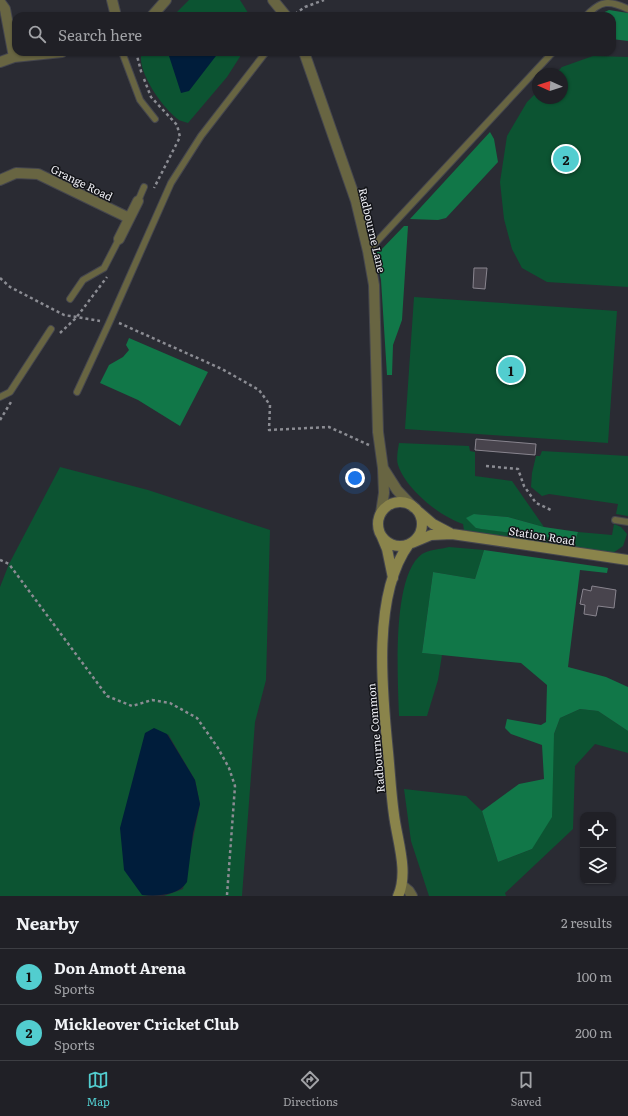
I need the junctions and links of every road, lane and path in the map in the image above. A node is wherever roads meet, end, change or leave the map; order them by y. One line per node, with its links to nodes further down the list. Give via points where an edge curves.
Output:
1 (112, 0): 7 (street)
2 (166, 0): 8 (street)
3 (273, 0): 9 (street)
4 (324, 0): 10 (path)
5 (0, 2): 12 (street, via 5,10)
6 (628, 9): 11 (lane, via 612,2 604,2)
7 (115, 12)
8 (156, 12)
9 (283, 12)
10 (297, 12)
11 (591, 12)
12 (12, 47)
13 (30, 56): 18 (street)
14 (124, 56): 20 (lane, via 140,100)
15 (263, 56): 29 (lane, via 201,136 171,183)
16 (305, 56): 26 (street, Radbourne Lane, via 356,201)
17 (549, 56): 26 (lane)
18 (14, 58): 19 (street)
19 (0, 62)
20 (155, 120)
21 (0, 180): 24 (street, Grange Road, via 16,173 38,174)
22 (144, 187): 23 (lane)
23 (138, 201): 24 (street)
24 (129, 218): 25 (street)
25 (119, 239): 28 (lane, via 104,268 83,280)
26 (368, 251): 33 (street, Radbourne Lane, via 374,286)
27 (0, 278): 29 (path, via 10,287 64,315)
28 (70, 299)
29 (109, 323): 31 (lane); 33 (path, via 119,323 222,369 260,390 270,405 269,430 329,427)
30 (51, 329): 32 (lane, via 10,392)
31 (76, 392)
32 (0, 397)
33 (379, 449): 35 (street, Radbourne Lane)
34 (486, 466): 37 (path, via 518,469 524,486 536,503)
35 (384, 468): 36 (street, Radbourne Lane, via 397,490); 38 (street, Radbourne Lane)
36 (415, 509): 38 (main road, via 399,502); 41 (main road, Station Road, via 433,524); 43 (main road, via 422,524 417,538)
37 (551, 510)
38 (381, 513): 42 (main road, via 378,525)
39 (615, 520): 40 (lane)
40 (628, 522)
41 (452, 534): 43 (main road, Station Road, via 431,535); 45 (main road, Station Road)
42 (382, 536): 43 (main road, via 397,546); 46 (main road, Radbourne Common)
43 (411, 543): 46 (main road, Radbourne Common, via 403,553)
44 (0, 560): 48 (path, via 9,564 107,696 132,706 152,700 170,703 197,718 218,748 235,786)
45 (628, 560)
46 (393, 578): 47 (main road, Radbourne Common, via 384,635 383,696 401,861)
47 (401, 891): 49 (street, via 409,891)
48 (227, 895)
49 (412, 896)

